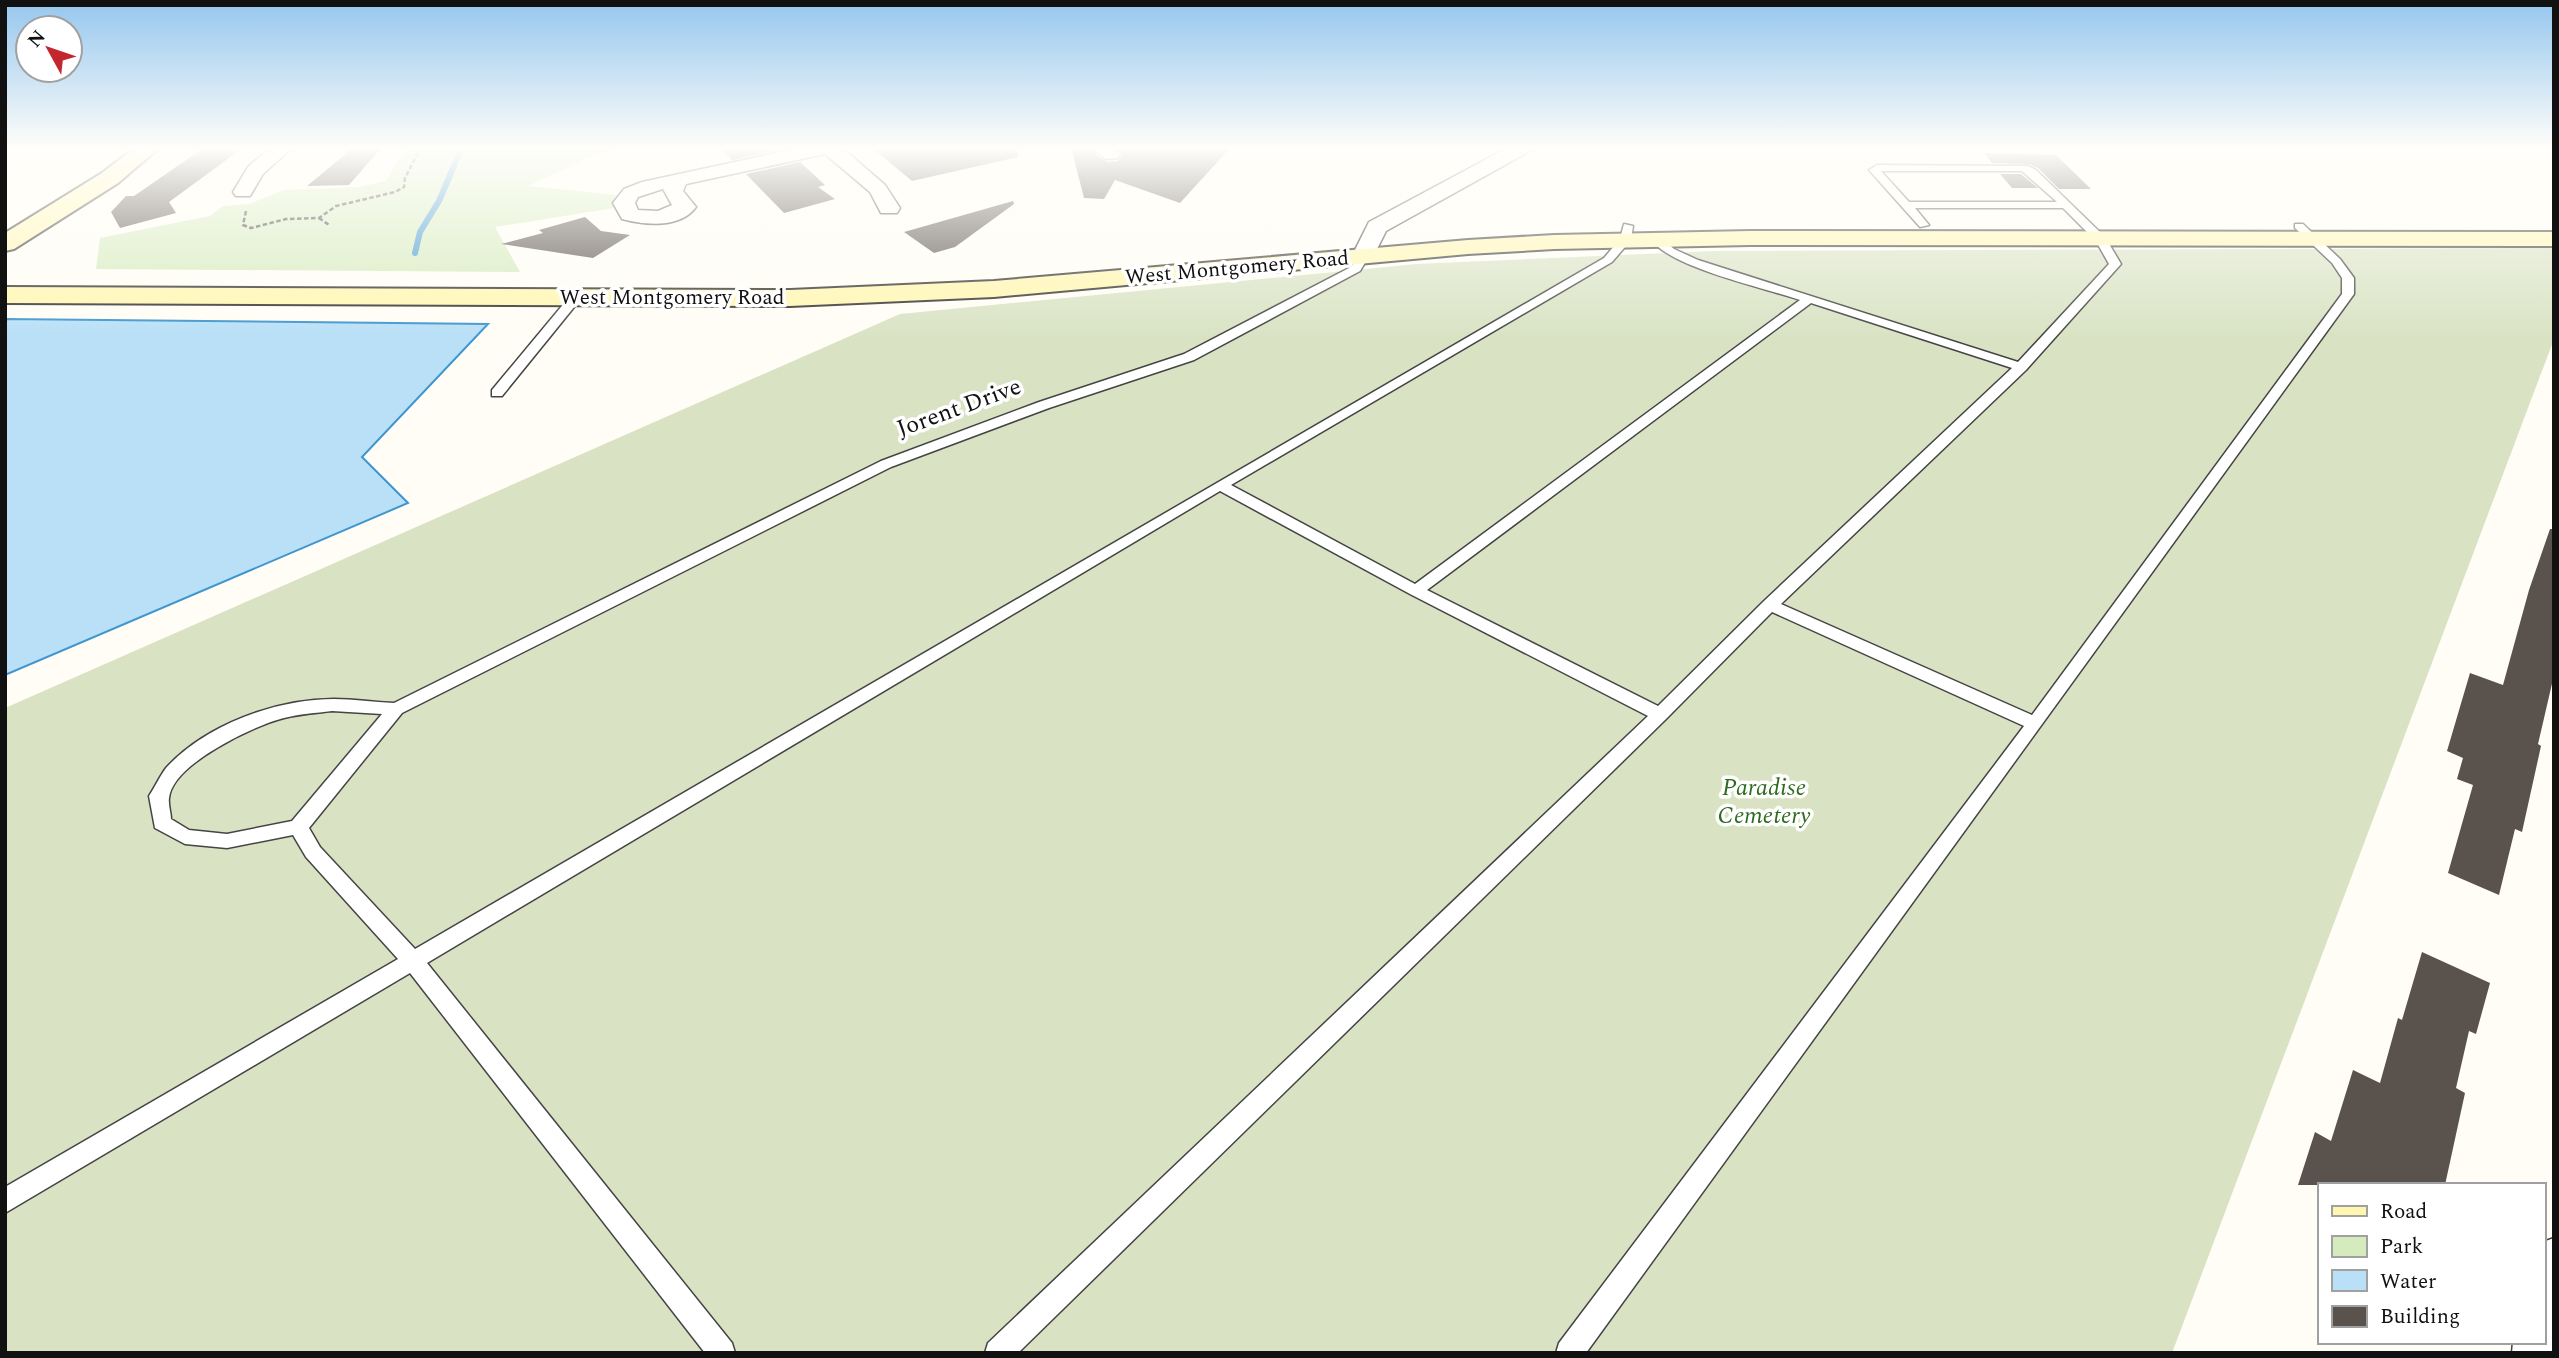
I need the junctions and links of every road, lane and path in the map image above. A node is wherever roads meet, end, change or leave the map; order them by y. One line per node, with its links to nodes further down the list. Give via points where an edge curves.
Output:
1 (58, 210): 16 (main road)
2 (247, 210): 7 (path, via 245,227)
3 (330, 210): 7 (path)
4 (1407, 210): 17 (street, Jorent Drive, via 1377,227)
5 (1912, 210): 9 (lane)
6 (2071, 210): 11 (lane)
7 (319, 218): 8 (path)
8 (329, 225)
9 (1924, 225): 11 (main road, West Montgomery Road); 12 (main road, West Montgomery Road)
10 (2554, 225): 13 (main road, West Montgomery Road)
11 (2093, 232): 13 (main road, West Montgomery Road); 15 (main road, West Montgomery Road); 22 (lane, via 2115,264)
12 (1627, 233): 15 (main road, West Montgomery Road); 17 (main road, West Montgomery Road, via 1468,247); 24 (lane, via 1608,260)
13 (2308, 233): 14 (main road, West Montgomery Road); 29 (lane, via 2348,278 2348,294)
14 (2554, 239)
15 (1657, 240): 21 (lane, via 1681,257)
16 (5, 244)
17 (1367, 248): 18 (main road, West Montgomery Road, via 797,281); 20 (main road, West Montgomery Road, via 1178,274 898,295); 27 (lane, Jorent Drive, via 1356,270 1189,357 886,464)
18 (5, 278)
19 (5, 295): 20 (main road, West Montgomery Road)
20 (575, 298): 23 (lane)
21 (1810, 299): 22 (lane); 25 (lane)
22 (2021, 367): 26 (lane)
23 (497, 393)
24 (1220, 485): 25 (lane); 31 (lane)
25 (1416, 591): 28 (lane)
26 (1770, 606): 28 (lane); 29 (lane)
27 (396, 709): 30 (lane); 30 (lane, via 332,705 281,712 235,729 198,750 172,774 159,796 162,823 185,837 226,841)
28 (1660, 715): 36 (lane)
29 (2035, 724): 37 (lane)
30 (298, 827): 31 (lane, via 313,852)
31 (414, 962): 32 (lane); 35 (lane)
32 (5, 1201)
33 (2554, 1263): 34 (street)
34 (2545, 1314)
35 (722, 1353)
36 (998, 1353)
37 (1569, 1353)

